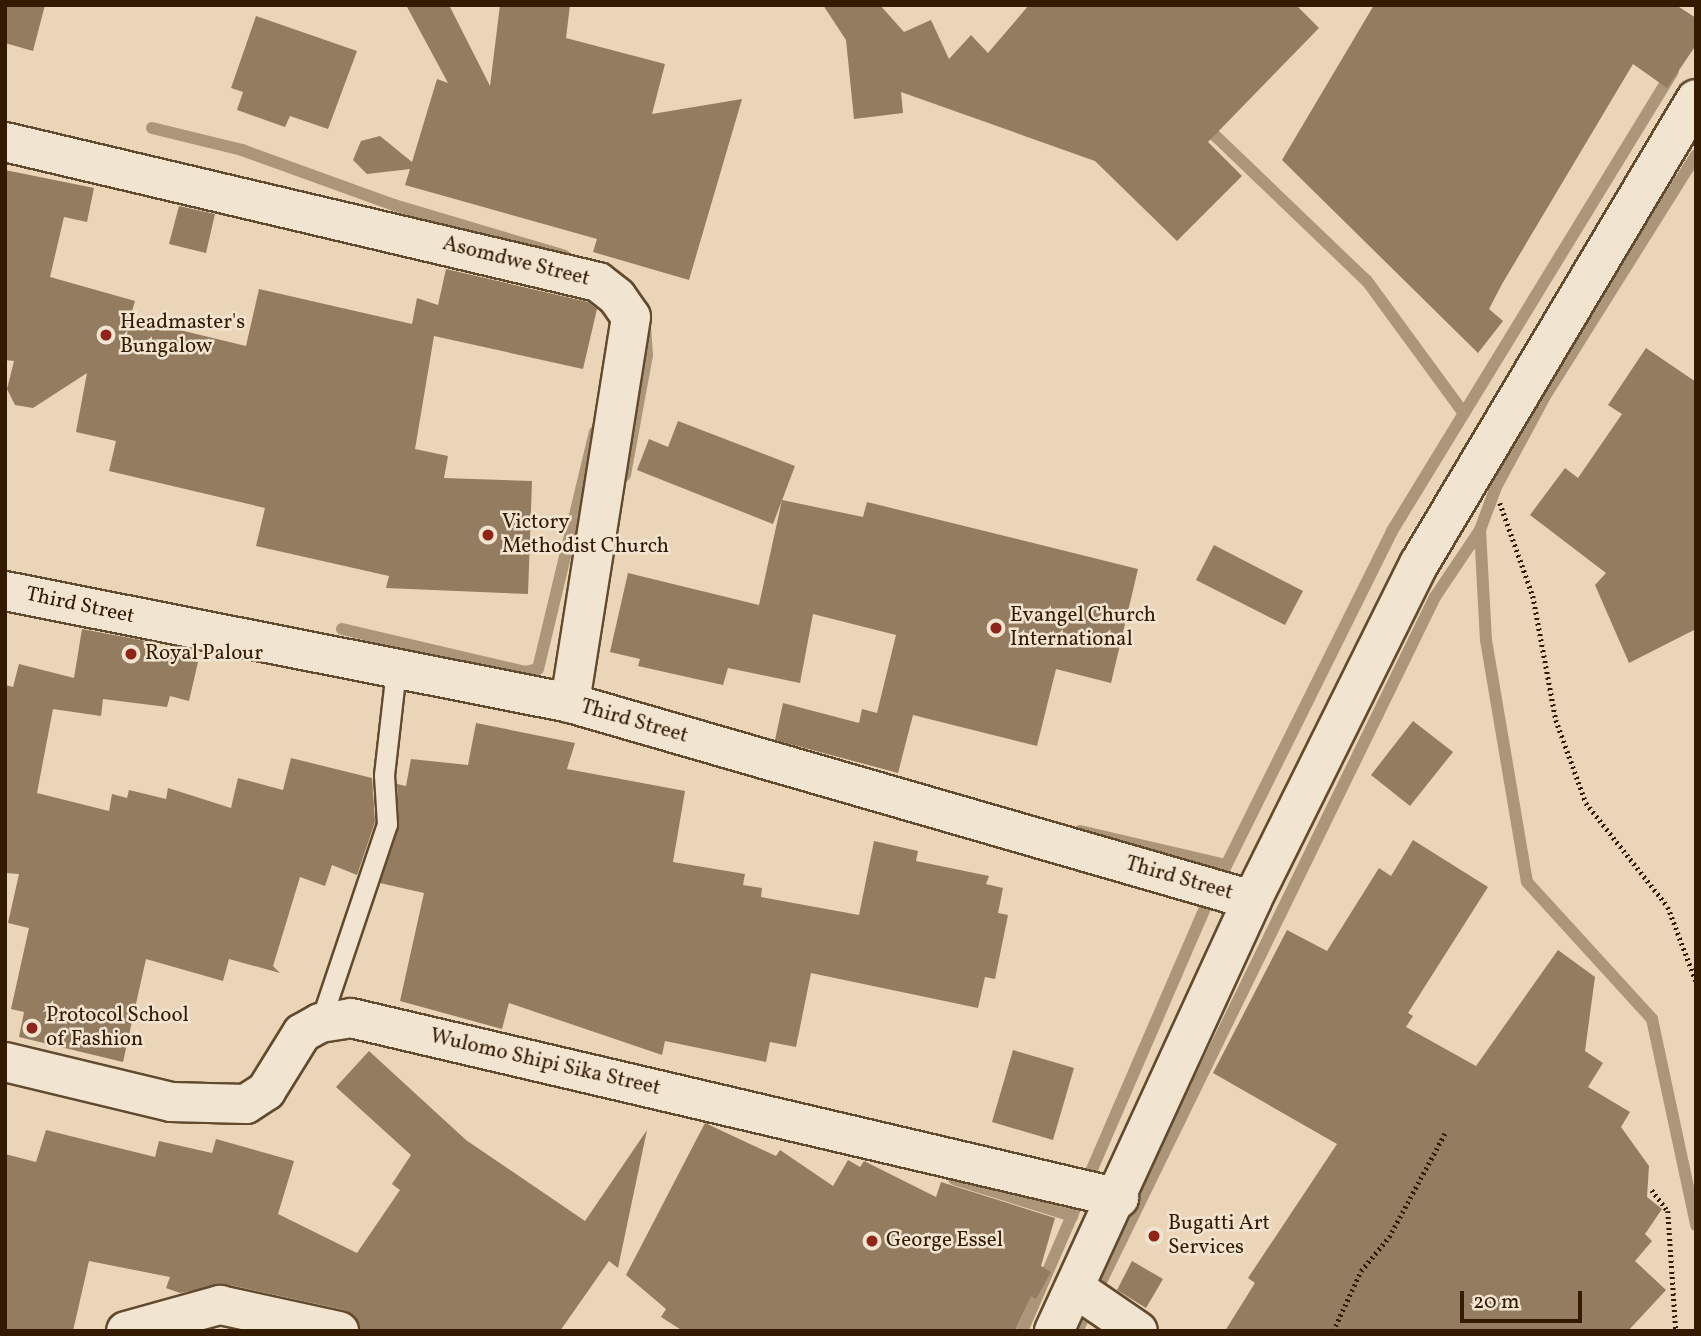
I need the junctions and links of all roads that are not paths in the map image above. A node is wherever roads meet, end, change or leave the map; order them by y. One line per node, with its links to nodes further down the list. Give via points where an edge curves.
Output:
1 (1696, 99): 6 (street, via 1419,564)
2 (5, 142): 5 (street, Asomdwe Street, via 584,279 617,297 631,317)
3 (5, 591): 4 (street, Third Street)
4 (396, 670): 5 (street, Third Street); 7 (lane, via 384,775 387,824)
5 (570, 703): 6 (street, Third Street)
6 (1252, 900): 9 (street)
7 (320, 1023): 8 (street, via 302,1034 266,1091 246,1104 171,1102); 9 (street, Wulomo Shipi Sika Street, via 351,1018)
8 (5, 1062)
9 (1119, 1198): 10 (street)
10 (1075, 1288): 13 (street); 14 (street)
11 (125, 1331): 12 (street, via 220,1305)
12 (339, 1331)
13 (1054, 1331)
14 (1138, 1331)

